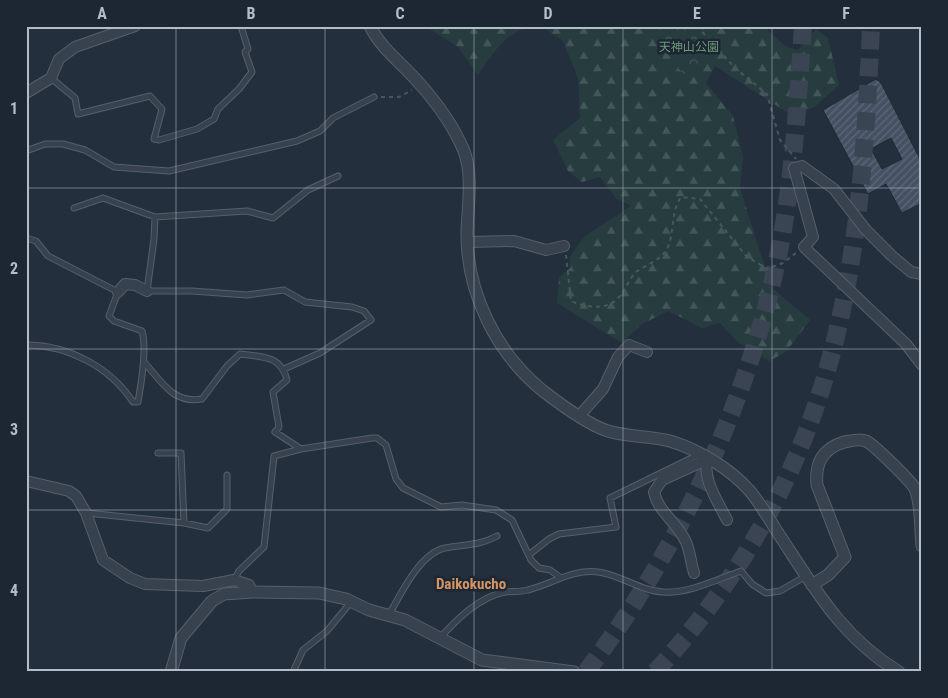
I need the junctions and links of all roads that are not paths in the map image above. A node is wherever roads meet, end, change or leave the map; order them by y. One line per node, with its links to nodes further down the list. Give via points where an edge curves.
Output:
1 (134, 26): 4 (street, via 75,47 59,59)
2 (241, 26): 4 (lane, via 252,72 218,108 214,119 188,132 154,139 162,109 150,96 78,114 74,98)
3 (370, 26): 12 (street, via 379,42 420,84 464,151 469,198)
4 (51, 78): 5 (street)
5 (26, 93)
6 (374, 97): 7 (lane, via 332,118 320,131 297,141 169,171 114,167 85,150 64,144 45,144)
7 (26, 151)
8 (338, 176): 10 (lane, via 308,190 273,218 247,211)
9 (74, 208): 10 (lane, via 104,198)
10 (155, 217): 15 (lane)
11 (26, 238): 16 (lane, via 36,242 48,256)
12 (467, 242): 13 (street, via 514,240 546,250); 22 (street, via 470,272 500,346 542,390)
13 (564, 246)
14 (922, 274): 20 (street, via 911,272 892,256 866,230 834,188 802,166 794,168 813,237 804,248 906,344)
15 (147, 291): 16 (street, via 125,284); 21 (lane, via 248,295 284,290 305,302 364,311 371,320 320,353)
16 (118, 292): 19 (lane, via 109,316 142,331)
17 (26, 348): 19 (lane, via 29,345 59,348 85,360 113,378 133,402 138,402)
18 (648, 352): 22 (street, via 629,345 618,357 603,389)
19 (144, 362): 21 (lane, via 173,395 189,401 202,400 240,354 275,360)
20 (922, 365)
21 (284, 368): 23 (lane, via 287,380 273,392 279,427 275,432)
22 (580, 415): 25 (street, via 608,431 670,442)
23 (301, 449): 33 (lane, via 377,438 386,445 396,479 403,488 442,507 496,510 512,520); 36 (lane, via 274,456 264,547)
24 (158, 454): 30 (lane, via 181,453)
25 (704, 457): 29 (street, via 711,486); 33 (lane, via 610,498 616,527 560,534); 34 (street, via 662,480 654,492 656,502 686,542); 37 (street, via 729,472 750,491)
26 (227, 475): 30 (lane, via 227,510 208,528)
27 (26, 481): 28 (street, via 69,490)
28 (86, 513): 30 (lane); 36 (street, via 103,560 130,578 145,584 195,586)
29 (727, 520)
30 (184, 523)
31 (497, 536): 40 (lane, via 484,543 442,548 431,555 410,578)
32 (922, 546): 37 (street, via 916,490 909,481 866,441 851,440 837,444 826,450 818,461 816,473 817,485 844,557 828,575)
33 (530, 554): 35 (lane, via 539,568 550,570)
34 (694, 572)
35 (561, 578): 37 (lane, via 570,574 599,572 641,588 664,592 679,591 741,571 766,594); 41 (lane, via 528,590 504,592 487,600 459,618)
36 (234, 580): 38 (street, via 249,585)
37 (809, 581): 45 (street, via 834,617 864,648)
38 (252, 592): 39 (street, via 319,593); 42 (street, via 224,594 212,600 182,638)
39 (352, 602): 40 (street); 43 (lane, via 327,632 303,650)
40 (389, 615): 41 (street)
41 (440, 638): 44 (street, via 482,660)
42 (171, 672)
43 (293, 672)
44 (574, 672)
45 (898, 672)

